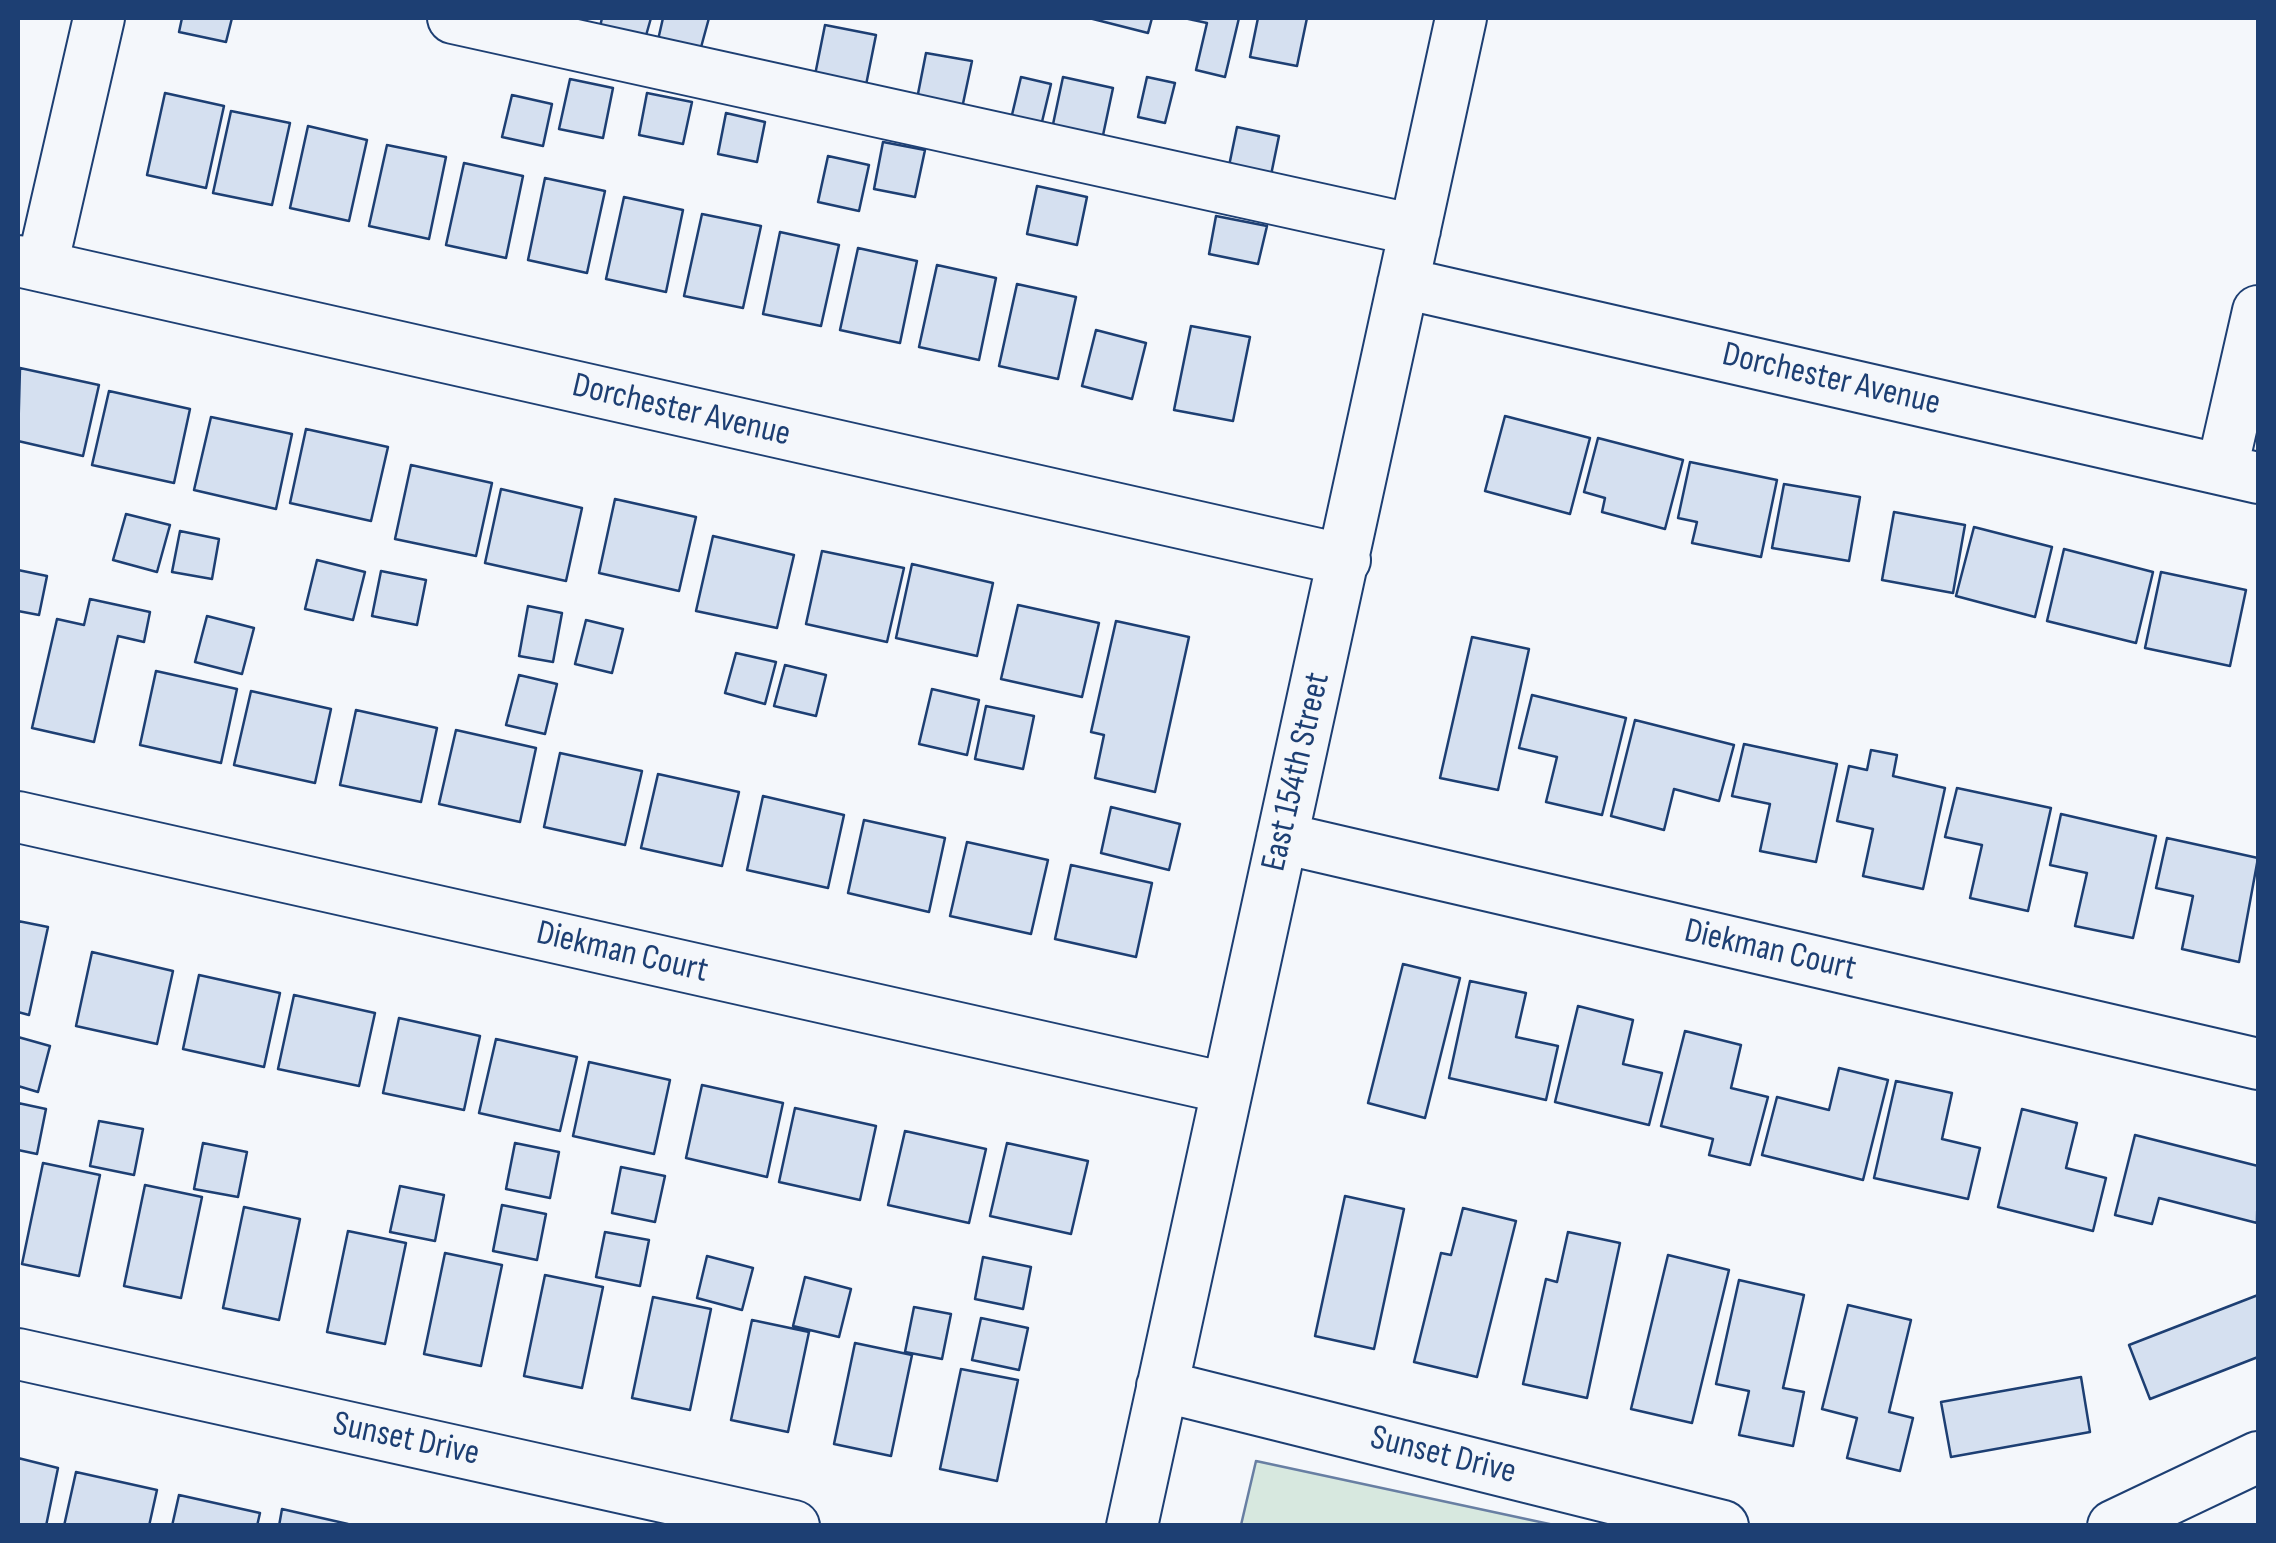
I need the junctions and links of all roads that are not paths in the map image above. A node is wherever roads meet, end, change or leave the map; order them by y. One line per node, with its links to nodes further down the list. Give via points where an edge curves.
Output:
1 (99, 18): 5 (street)
2 (452, 18): 4 (street)
3 (1461, 18): 4 (street, East 154th Street)
4 (1415, 230): 6 (street, East 154th Street)
5 (30, 264): 9 (street, Dorchester Avenue)
6 (1403, 283): 8 (street, Dorchester Avenue); 9 (street, East 154th Street)
7 (2258, 311): 8 (street)
8 (2240, 473)
9 (1345, 560): 11 (street, East 154th Street)
10 (18, 817): 13 (street, Diekman Court)
11 (1282, 838): 12 (street, Diekman Court); 13 (street, East 154th Street)
12 (2258, 1064)
13 (1226, 1088): 15 (street, East 154th Street)
14 (18, 1354): 17 (street, Sunset Drive)
15 (1162, 1386): 18 (street, East 154th Street); 19 (street, Sunset Drive)
16 (2258, 1457): 20 (street)
17 (794, 1526)
18 (1132, 1526)
19 (1723, 1526)
20 (2112, 1526)

